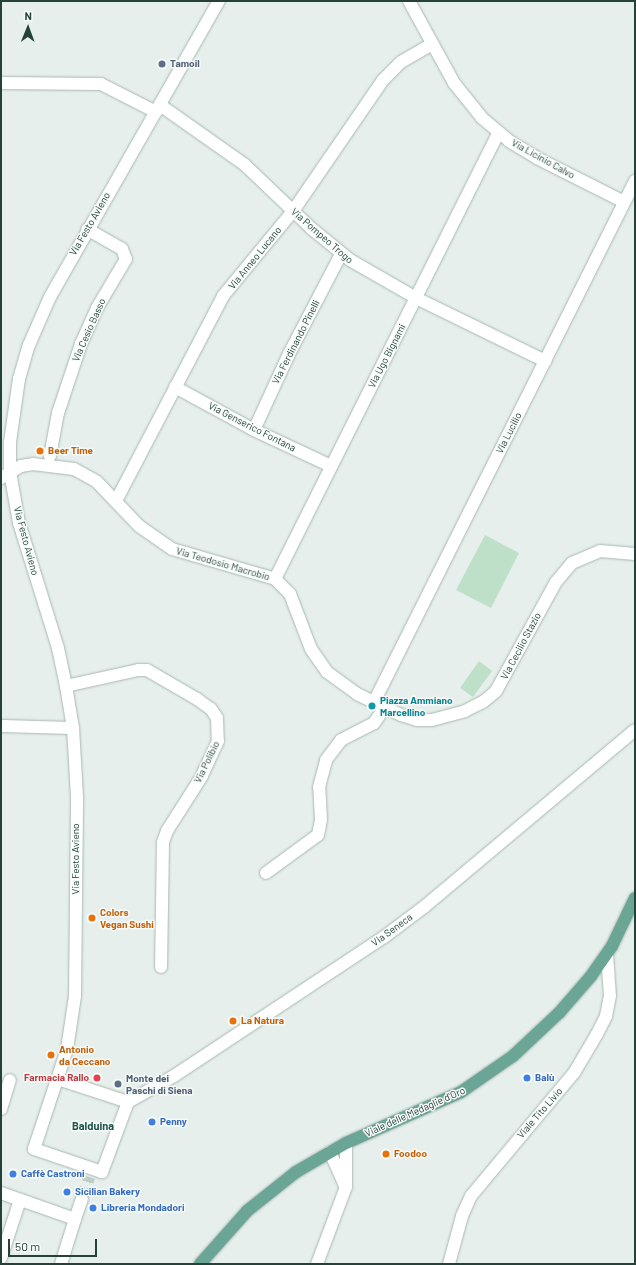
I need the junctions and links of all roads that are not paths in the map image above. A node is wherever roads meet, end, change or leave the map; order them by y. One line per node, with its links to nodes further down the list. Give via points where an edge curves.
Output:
1 (219, 1): 5 (street, Via Festo Avieno)
2 (409, 1): 3 (street, Via Licinio Calvo)
3 (432, 44): 6 (street, Via Licinio Calvo, via 468,102); 9 (street, Via Anneo Lucano, via 401,62 386,76)
4 (1, 82): 5 (street, Via Pompeo Trogo, via 106,86)
5 (158, 109): 9 (street, Via Pompeo Trogo, via 245,165); 10 (street, Via Festo Avieno)
6 (498, 133): 8 (street, Via Licinio Calvo, via 537,158); 12 (street, Via Ugo Bignami)
7 (635, 181): 8 (street, Via Lucilio)
8 (624, 202): 13 (street, Via Lucilio)
9 (293, 211): 11 (street, Via Pompeo Trogo); 14 (street, Via Anneo Lucano, via 223,296)
10 (87, 229): 16 (street, Via Cesio Basso, via 123,250 126,259 97,308 81,344 58,413); 18 (street, Via Festo Avieno, via 50,297 29,345 15,399)
11 (341, 254): 12 (street, Via Pompeo Trogo); 15 (street, Via Ferdinando Pinelli, via 289,354)
12 (416, 298): 13 (street, Via Pompeo Trogo); 17 (street, Via Ugo Bignami)
13 (545, 361): 23 (street, Via Lucilio, via 382,685)
14 (175, 386): 15 (street, Via Genserico Fontana); 19 (street, Via Anneo Lucano)
15 (254, 430): 17 (street, Via Genserico Fontana)
16 (50, 456)
17 (331, 466): 21 (street, Via Ugo Bignami)
18 (5, 475): 19 (street, Via Teodosio Macrobio, via 33,464 70,468 94,479); 22 (street, Via Festo Avieno, via 58,648)
19 (116, 501): 21 (street, Via Teodosio Macrobio, via 144,530 172,549)
20 (635, 554): 23 (street, Via Cecilio Stazio, via 617,550 596,552 582,557 568,567 545,601 506,678 483,702 455,715 432,720 413,720)
21 (275, 579): 23 (street, Via Teodosio Macrobio, via 290,594 311,649 320,663 340,683)
22 (66, 686): 25 (street, Via Festo Avieno); 30 (street, Via Polibio, via 147,670 197,699 217,718 218,741 202,776 167,831 163,842)
23 (384, 707): 27 (street, via 374,723 341,740 326,760 318,787 321,820 318,835)
24 (1, 726): 25 (street)
25 (73, 728): 31 (street, Via Festo Avieno, via 77,797 76,988 67,1049)
26 (635, 730): 33 (street, Via Seneca, via 424,907 389,933 174,1076)
27 (266, 873)
28 (635, 898): 29 (main road, Viale delle Medaglie d'Oro)
29 (608, 954): 35 (main road, Viale delle Medaglie d'Oro, via 559,1013 499,1068 444,1101); 46 (street, Viale Tito Livio, via 610,996 606,1016 598,1034 574,1073 471,1196 462,1216)
30 (161, 967)
31 (58, 1079): 33 (street); 33 (street, Via Festo Avieno, via 34,1149 90,1173 102,1172)
32 (10, 1080): 34 (street)
33 (128, 1102)
34 (1, 1109)
35 (346, 1143): 36 (main road, Viale delle Medaglie d'Oro); 37 (street)
36 (330, 1152): 37 (street); 44 (main road, Viale delle Medaglie d'Oro, via 285,1180 258,1201)
37 (346, 1187): 45 (street)
38 (1, 1193): 40 (street)
39 (82, 1199): 41 (street)
40 (20, 1200): 41 (street); 42 (street)
41 (75, 1219): 43 (street)
42 (1, 1258)
43 (61, 1264)
44 (200, 1264)
45 (316, 1264)
46 (449, 1264)

